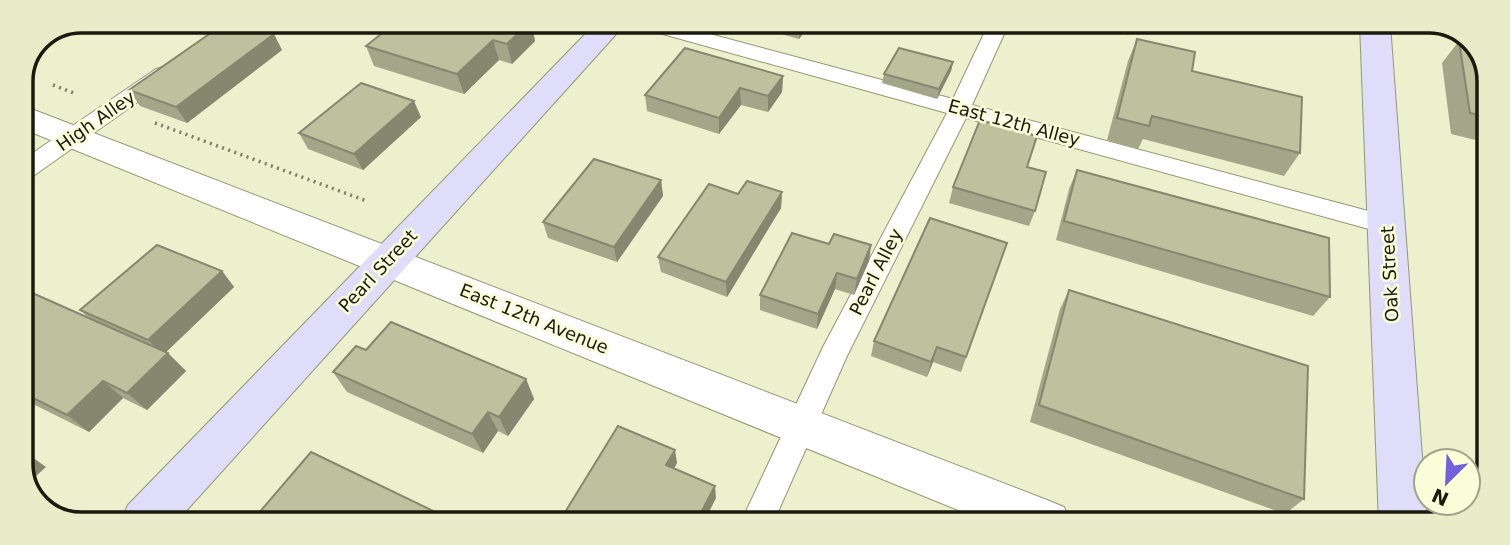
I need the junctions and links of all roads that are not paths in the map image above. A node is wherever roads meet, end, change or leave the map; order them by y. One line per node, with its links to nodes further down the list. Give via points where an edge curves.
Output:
1 (603, 33): 11 (main road, Pearl Street)
2 (682, 33): 6 (lane, East 12th Alley)
3 (994, 33): 6 (lane, Pearl Alley)
4 (1376, 33): 10 (main road, Oak Street)
5 (182, 61): 8 (lane, High Alley)
6 (960, 108): 10 (lane, East 12th Alley); 12 (lane, Pearl Alley)
7 (33, 121): 8 (street, East 12th Avenue)
8 (73, 137): 9 (lane, High Alley); 11 (street, East 12th Avenue)
9 (33, 165)
10 (1387, 225): 16 (main road, Oak Street)
11 (388, 260): 12 (street, East 12th Avenue); 13 (main road, Pearl Street)
12 (801, 425): 14 (lane, Pearl Alley); 15 (street, East 12th Avenue)
13 (153, 512)
14 (762, 512)
15 (1019, 512)
16 (1403, 512)

